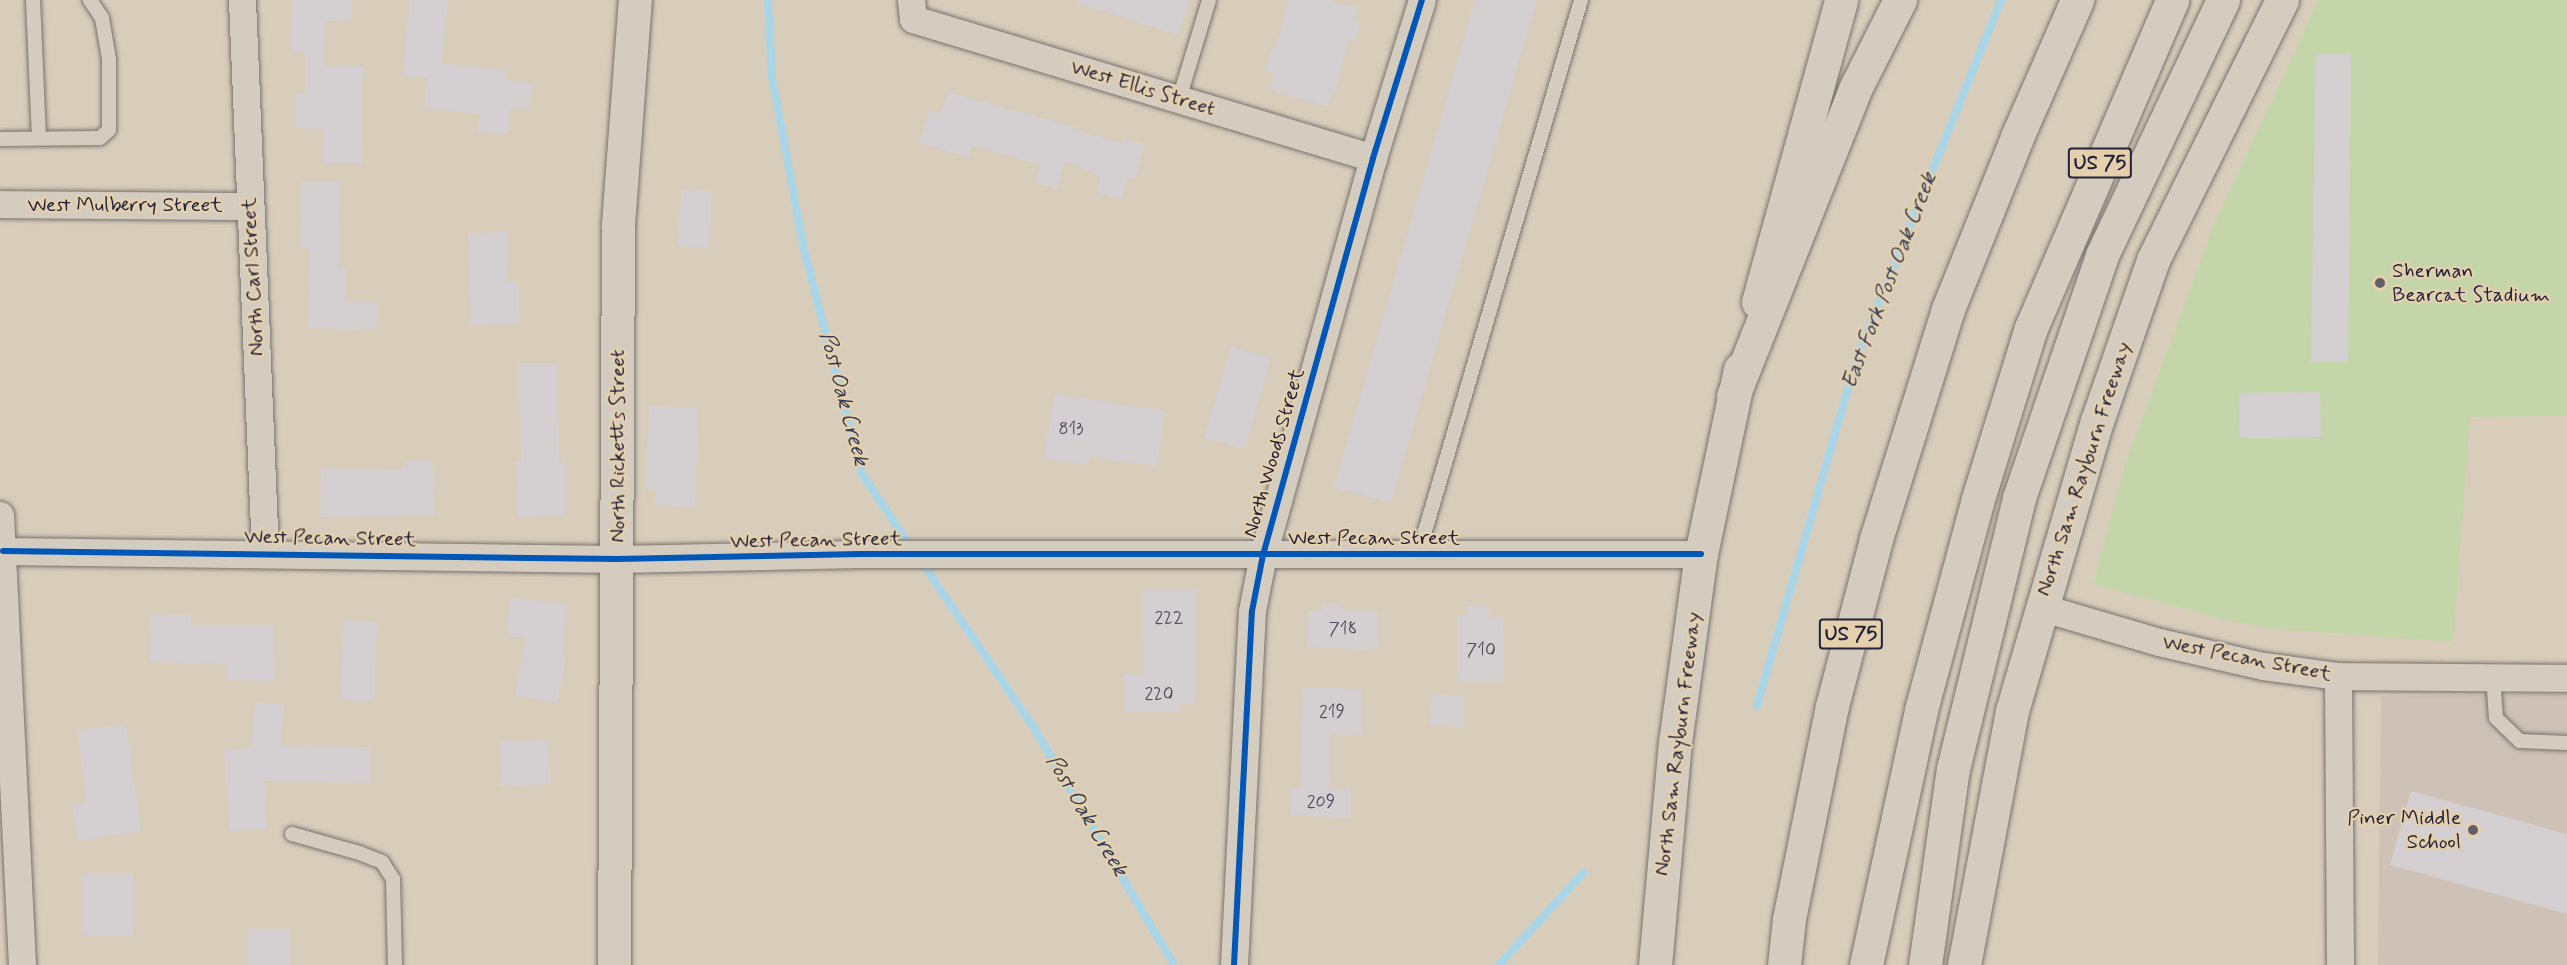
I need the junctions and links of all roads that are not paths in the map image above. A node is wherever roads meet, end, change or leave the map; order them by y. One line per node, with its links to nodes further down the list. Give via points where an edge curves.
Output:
1 (33, 0): 16 (lane)
2 (90, 0): 16 (lane, via 102,18 109,59 109,129 100,138)
3 (242, 0): 20 (street, North Carl Street)
4 (635, 0): 28 (main road, North Ricketts Street, via 618,224)
5 (1209, 0): 15 (lane)
6 (1422, 0): 18 (street, North Woods Street)
7 (1581, 0): 27 (lane)
8 (1841, 0): 21 (main road, North Sam Rayburn Freeway)
9 (1900, 0): 21 (main road, via 1855,89)
10 (2077, 0): 41 (main road, US 75, via 1948,309 1876,539 1832,706 1789,919)
11 (2172, 0): 42 (main road, US 75, via 2031,328 1977,502 1921,710)
12 (2223, 0): 43 (main road, via 2102,255 2019,498 1953,769)
13 (2282, 0): 29 (main road, North Sam Rayburn Freeway, via 2152,260)
14 (912, 10): 15 (street, West Ellis Street)
15 (1179, 99): 18 (street, West Ellis Street)
16 (39, 138): 17 (lane)
17 (0, 139)
18 (1373, 158): 26 (street, North Woods Street)
19 (0, 204): 20 (street, West Mulberry Street)
20 (250, 206): 24 (street, North Carl Street)
21 (1733, 396): 25 (main road, North Sam Rayburn Freeway)
22 (0, 515): 23 (street)
23 (3, 551): 24 (street, West Pecan Street); 30 (street)
24 (265, 554): 28 (street, West Pecan Street)
25 (1701, 554): 27 (street, West Pecan Street); 40 (main road, North Sam Rayburn Freeway, via 1675,743)
26 (1263, 555): 27 (street, West Pecan Street); 28 (street, West Pecan Street, via 860,554); 39 (street, North Woods Street, via 1252,611)
27 (1418, 555)
28 (617, 560): 38 (main road, North Ricketts Street)
29 (2040, 607): 31 (street, West Pecan Street, via 2159,642 2263,666); 44 (main road, North Sam Rayburn Freeway, via 2012,711)
30 (4, 626): 36 (street)
31 (2338, 676): 32 (street, West Pecan Street); 45 (street)
32 (2493, 677): 33 (street, West Pecan Street); 34 (lane, via 2496,718 2520,741)
33 (2567, 678)
34 (2567, 742)
35 (291, 834): 37 (lane, via 382,862 393,879)
36 (22, 965)
37 (395, 965)
38 (614, 965)
39 (1234, 965)
40 (1655, 965)
41 (1784, 965)
42 (1866, 965)
43 (1925, 965)
44 (1964, 965)
45 (2340, 965)

